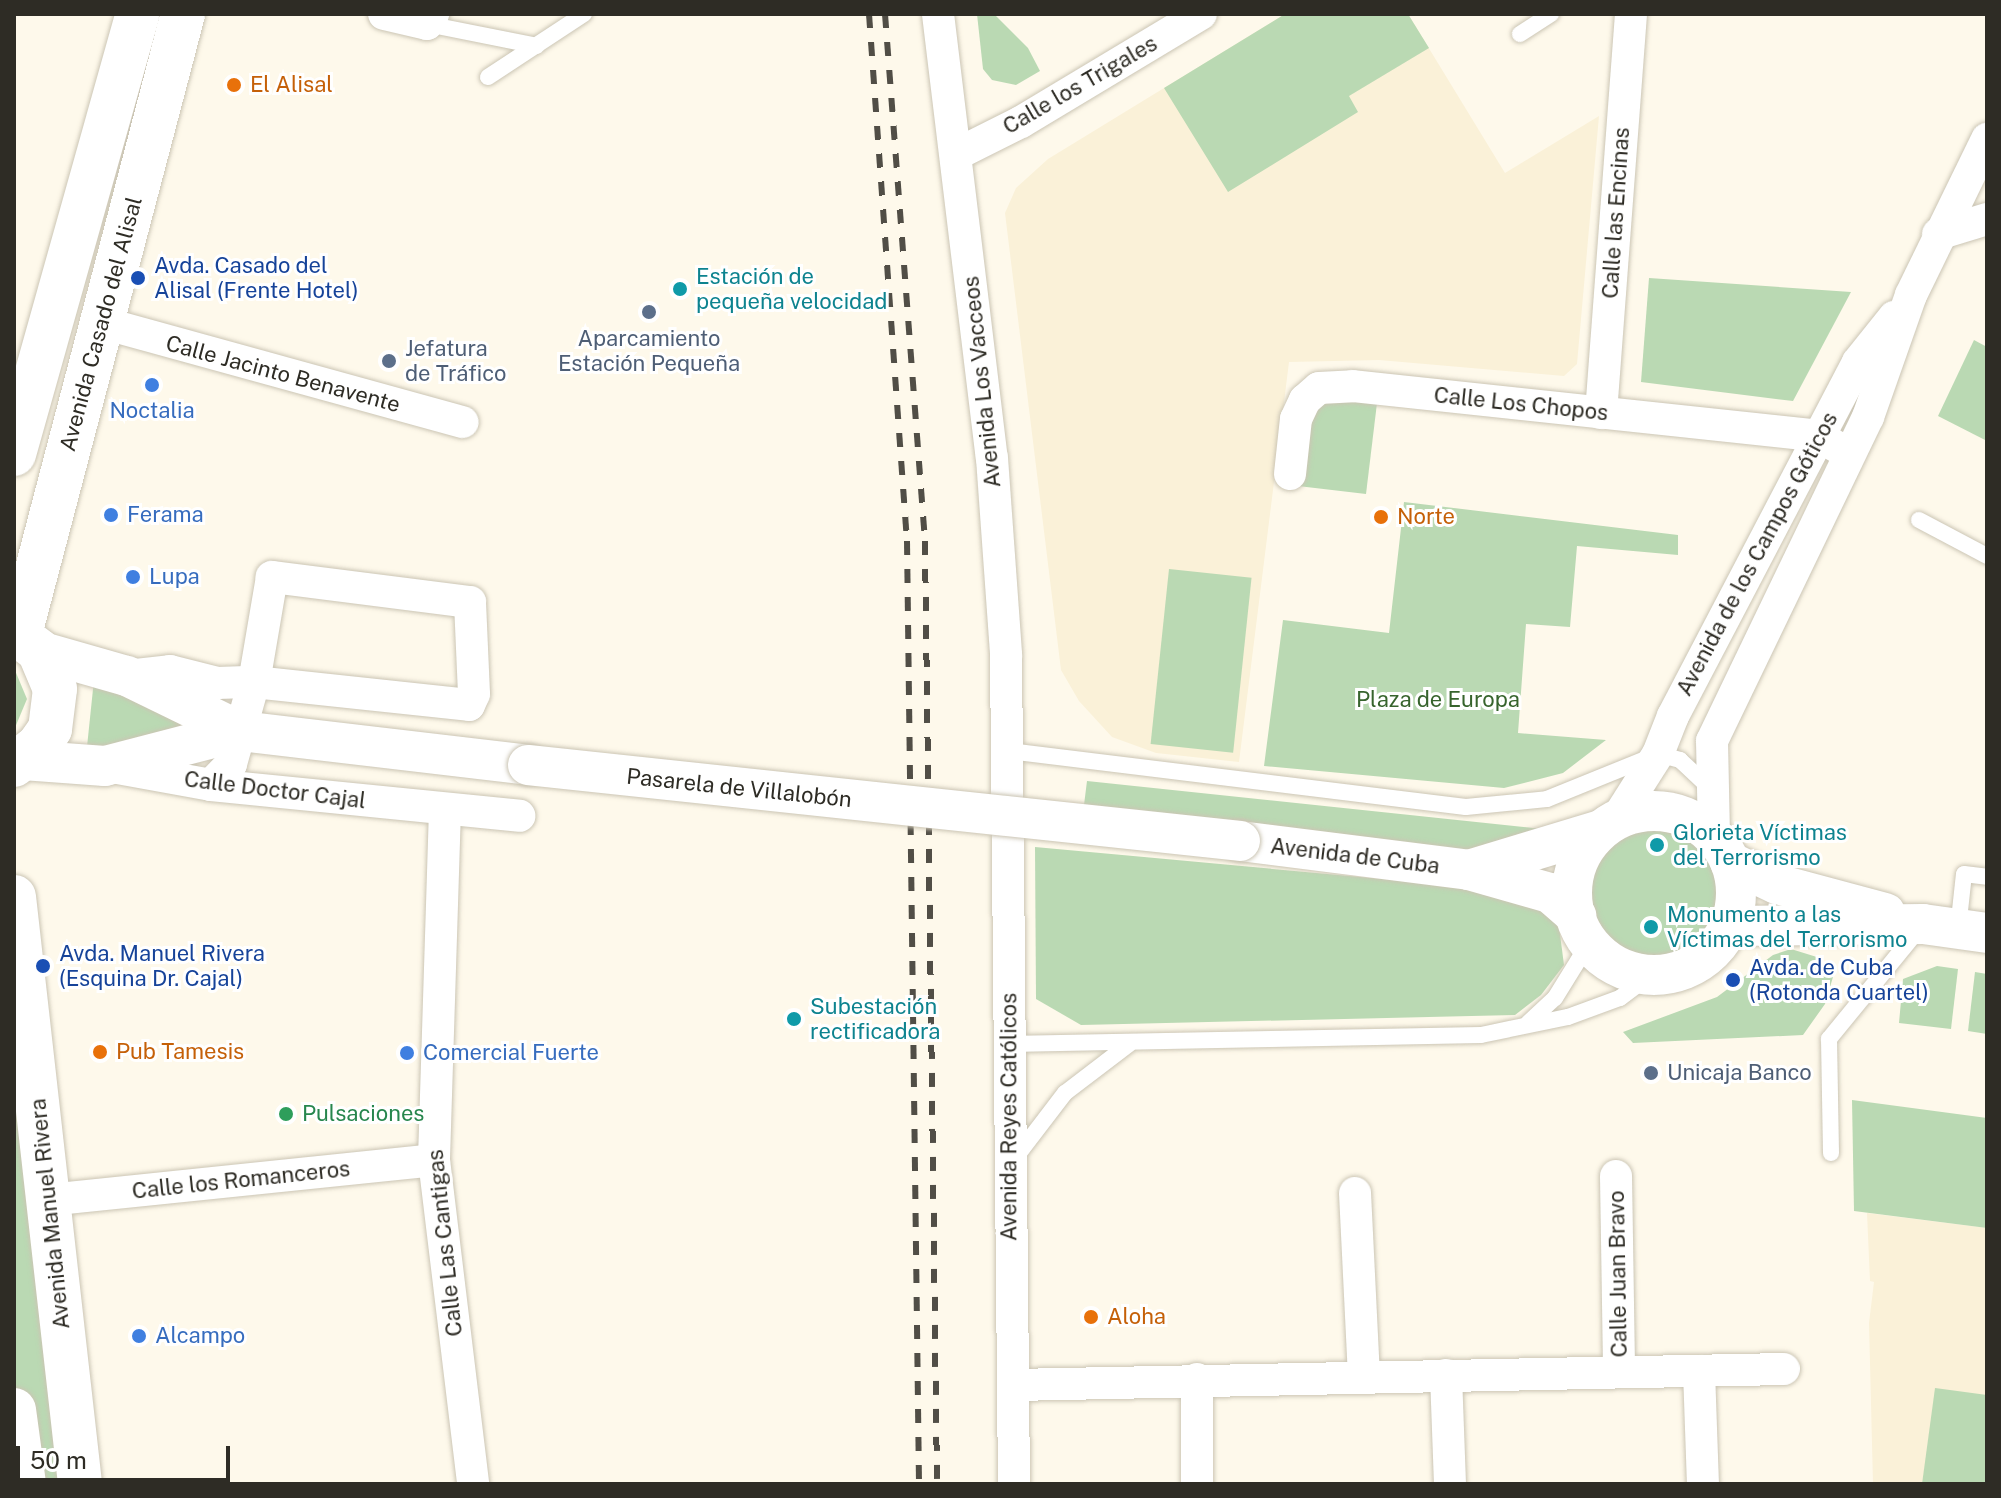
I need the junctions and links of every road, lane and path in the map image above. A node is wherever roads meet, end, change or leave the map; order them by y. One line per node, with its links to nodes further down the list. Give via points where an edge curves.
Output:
1 (138, 14): 22 (main road)
2 (183, 14): 18 (main road, Avenida Casado del Alisal)
3 (384, 14): 9 (street)
4 (584, 14): 11 (lane)
5 (938, 14): 14 (street, Avenida Los Vacceos)
6 (1201, 14): 14 (street, Calle los Trigales, via 1021,122)
7 (1551, 14): 10 (lane)
8 (1631, 14): 19 (street, Calle las Encinas)
9 (430, 19): 11 (lane)
10 (1520, 34)
11 (537, 46): 12 (lane)
12 (488, 77)
13 (1987, 139): 16 (street, Avenida de los Campos Góticos)
14 (957, 154): 32 (street, Avenida Los Vacceos, via 992,458)
15 (1987, 219): 16 (street)
16 (1938, 234): 17 (street, Avenida de los Campos Góticos)
17 (1911, 295): 21 (street, Avenida de los Campos Góticos, via 1858,362); 23 (street, Avenida de los Campos Góticos, via 1868,417)
18 (103, 323): 20 (street, Calle Jacinto Benavente); 27 (main road, Avenida Casado del Alisal)
19 (1601, 413): 21 (street, Calle Los Chopos); 24 (street, Calle Los Chopos, via 1353,386 1319,388 1305,400 1296,419)
20 (463, 422)
21 (1818, 436): 23 (street); 30 (street, Avenida de los Campos Góticos)
22 (14, 454)
23 (1849, 454): 38 (street, Avenida de los Campos Góticos, via 1727,703 1712,741)
24 (1290, 474)
25 (1919, 520): 26 (lane)
26 (1987, 556)
27 (25, 639): 28 (street); 34 (main road, via 53,679 55,710 50,729)
28 (127, 676): 29 (street, via 170,671 217,683); 31 (street)
29 (254, 682): 29 (street, via 272,577 470,602 474,694 469,705); 31 (street)
30 (1673, 716): 33 (street, Avenida de los Campos Góticos); 36 (lane)
31 (240, 731): 35 (street, Calle Doctor Cajal); 37 (street, via 231,764); 42 (street, Pasarela de Villalobón, bridge)
32 (1009, 751): 36 (lane, via 1466,807 1547,799); 52 (street, Avenida Reyes Católicos)
33 (1658, 754): 36 (lane); 38 (lane, via 1690,767); 41 (street, Avenida de los Campos Góticos)
34 (18, 763): 35 (street, Calle Doctor Cajal)
35 (105, 766): 37 (street, Calle Doctor Cajal)
36 (1610, 770)
37 (211, 785): 39 (street, Calle Doctor Cajal)
38 (1709, 787): 43 (street, Avenida de los Campos Góticos)
39 (445, 809): 40 (street, Calle Doctor Cajal); 55 (street, Calle Las Cantigas)
40 (519, 816)
41 (1608, 825): 43 (street, via 1653,811 1676,813); 44 (street, Avenida de Cuba); 49 (street, via 1585,848 1574,874)
42 (1240, 841): 44 (street, Avenida de Cuba)
43 (1722, 849): 47 (street, via 1736,885); 48 (street, via 1777,884)
44 (1469, 870): 49 (street, Avenida de Cuba, via 1550,893)
45 (1987, 877): 48 (lane, via 1964,874)
46 (14, 897): 59 (main road, Avenida Manuel Rivera)
47 (1730, 926): 48 (street); 50 (street, via 1704,959 1671,974)
48 (1956, 929): 54 (lane, via 1829,1039)
49 (1582, 930): 50 (street, via 1621,968); 51 (lane, via 1536,1019)
50 (1651, 975): 51 (lane, via 1620,998)
51 (1506, 1032): 53 (lane)
52 (1008, 1044): 53 (lane); 56 (street, Avenida Reyes Católicos)
53 (1129, 1044): 56 (lane, via 1065,1093)
54 (1831, 1153)
55 (434, 1160): 59 (street, Calle los Romanceros); 70 (street, Calle Las Cantigas)
56 (1008, 1168): 66 (street, Avenida Reyes Católicos)
57 (1616, 1176): 62 (street, Calle Juan Bravo)
58 (1355, 1193): 64 (street)
59 (48, 1200): 69 (main road, Avenida Manuel Rivera)
60 (1784, 1369): 61 (street, Calle Juan Bravo)
61 (1699, 1371): 62 (street, Calle Juan Bravo); 74 (street)
62 (1619, 1372): 63 (street, Calle Juan Bravo)
63 (1446, 1375): 64 (street, Calle Juan Bravo); 73 (street)
64 (1364, 1376): 65 (street, Calle Juan Bravo)
65 (1197, 1379): 66 (street, Calle Juan Bravo); 72 (street)
66 (1014, 1385): 71 (street, Avenida Reyes Católicos)
67 (14, 1410): 68 (main road)
68 (20, 1478)
69 (80, 1484)
70 (473, 1484)
71 (1014, 1484)
72 (1197, 1484)
73 (1450, 1484)
74 (1703, 1484)

